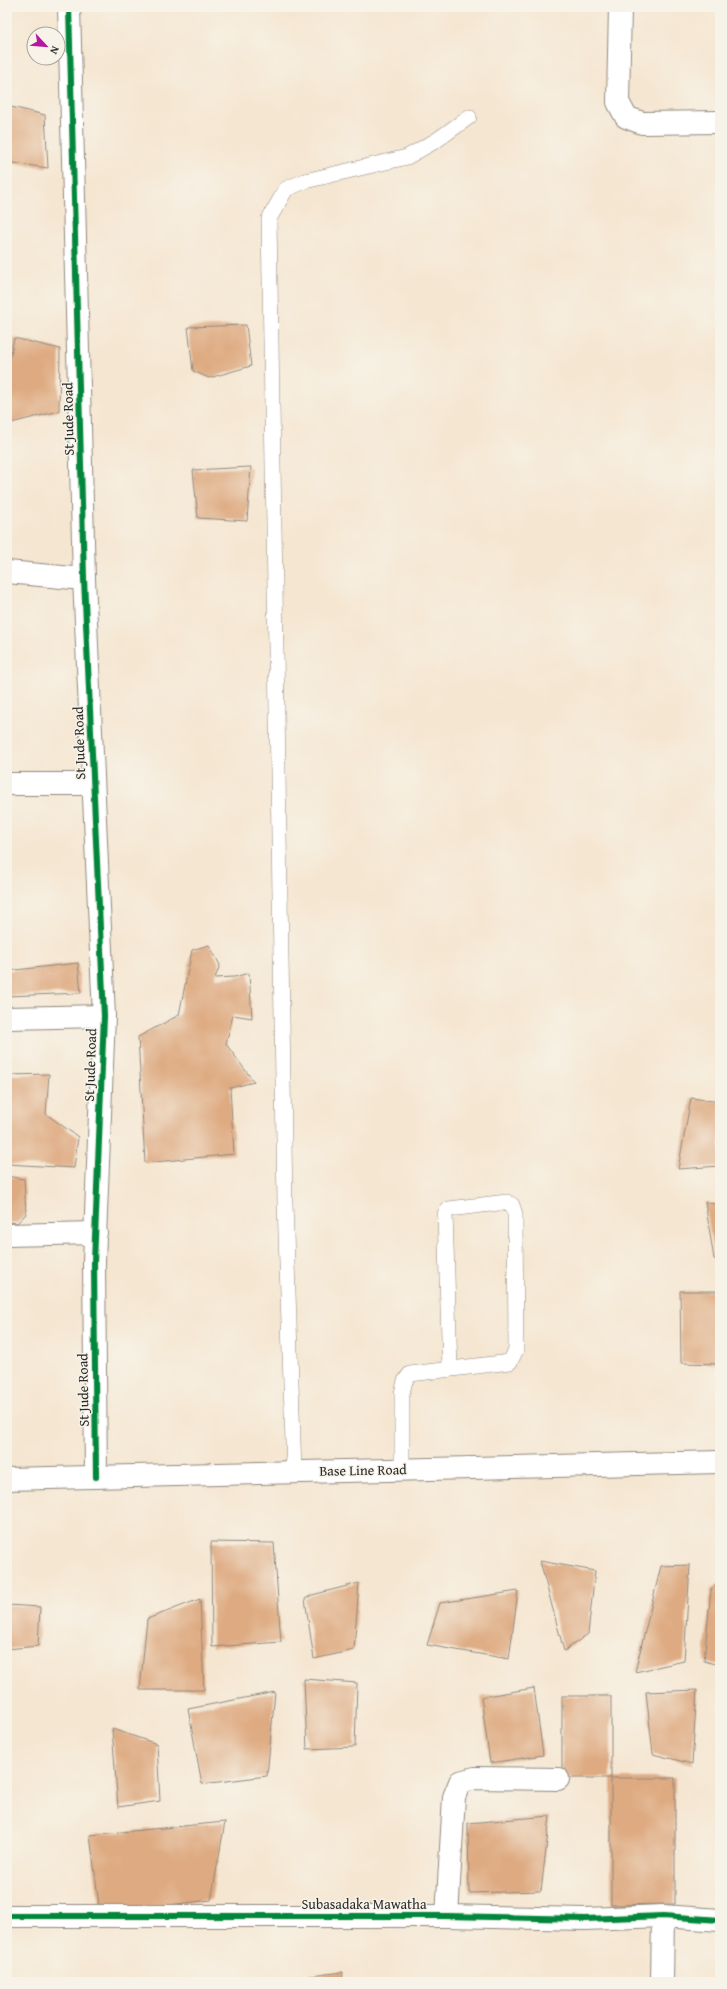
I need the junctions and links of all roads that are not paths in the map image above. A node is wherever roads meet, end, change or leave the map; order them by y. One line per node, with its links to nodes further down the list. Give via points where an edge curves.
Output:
1 (69, 7): 6 (street, St Jude Road)
2 (620, 7): 4 (street, via 618,102 626,117 642,123)
3 (469, 117): 16 (lane, via 407,157 305,181 286,189 269,219 285,1195)
4 (720, 122)
5 (7, 572): 6 (street)
6 (84, 579): 8 (street, St Jude Road)
7 (7, 784): 8 (street)
8 (92, 784): 9 (street, St Jude Road)
9 (104, 1016): 10 (street); 11 (street, St Jude Road)
10 (7, 1018)
11 (96, 1233): 12 (street); 17 (street, St Jude Road)
12 (7, 1234)
13 (450, 1369): 13 (lane, via 445,1214 449,1209 508,1202 515,1214 516,1350 510,1362); 15 (lane, via 410,1374 405,1381 402,1393)
14 (720, 1462): 15 (street, Base Line Road)
15 (402, 1470): 16 (street, Base Line Road)
16 (294, 1472): 17 (street, Base Line Road)
17 (96, 1477): 18 (street, Base Line Road)
18 (7, 1479)
19 (558, 1779): 21 (street, via 475,1778 460,1782 454,1797)
20 (7, 1916): 21 (street, Subasadaka Mawatha)
21 (447, 1916): 22 (street, Subasadaka Mawatha, via 585,1919)
22 (663, 1916): 23 (street, Subasadaka Mawatha); 24 (street)
23 (720, 1920)
24 (662, 1982)

